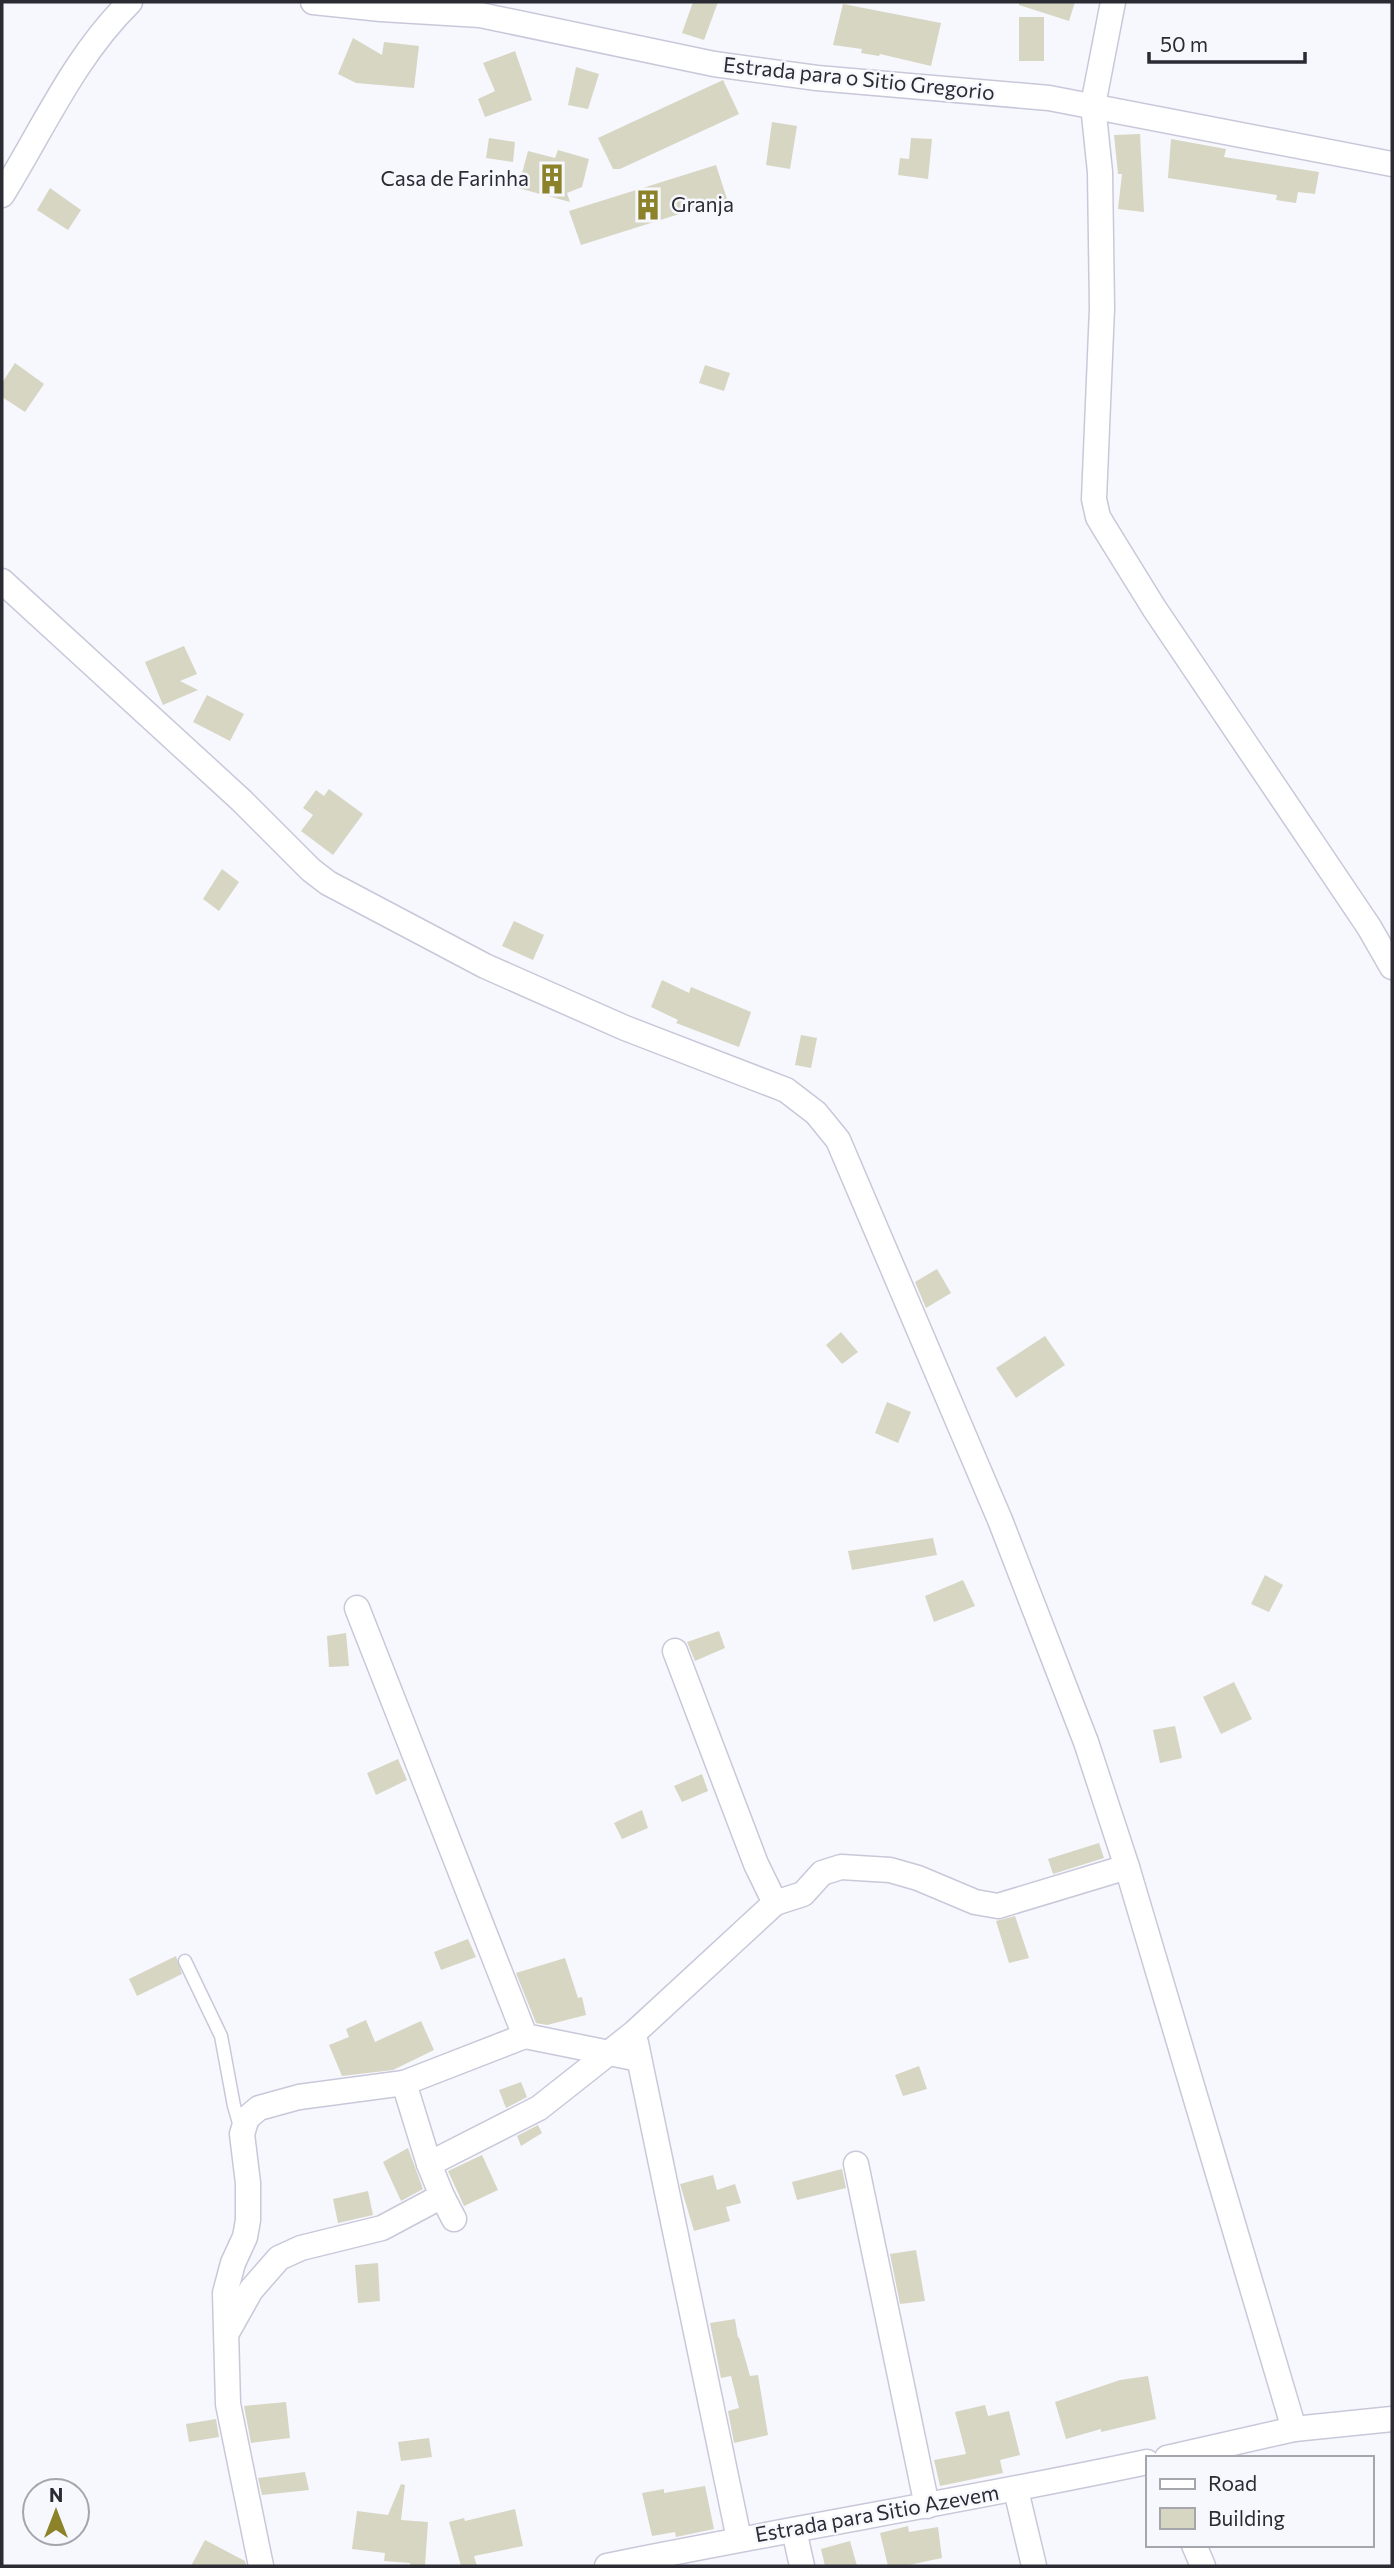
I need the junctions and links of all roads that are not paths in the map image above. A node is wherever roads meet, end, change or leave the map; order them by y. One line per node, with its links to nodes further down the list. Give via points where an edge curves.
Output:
1 (130, 2): 6 (street, via 81,60)
2 (313, 2): 4 (street, Estrada para o Sitio Gregorio, via 480,15 727,66 817,78)
3 (1112, 2): 4 (street)
4 (1093, 105): 5 (street, Estrada para o Sitio Gregorio); 8 (street, via 1100,172 1102,308 1094,499 1098,517)
5 (1392, 164)
6 (2, 195)
7 (2, 582): 11 (street, via 328,883 498,972 625,1028 786,1090 816,1113 846,1156 1000,1520 1086,1742)
8 (1392, 967)
9 (356, 1608): 15 (street)
10 (675, 1651): 12 (street, via 751,1853)
11 (1128, 1867): 12 (street, via 998,1906 899,1873 841,1867 822,1873 803,1894); 26 (street)
12 (775, 1903): 14 (street)
13 (185, 1961): 19 (lane, via 221,2036)
14 (634, 2033): 16 (street); 17 (street)
15 (525, 2036): 16 (street); 18 (street)
16 (609, 2054): 17 (street); 20 (street, via 539,2108)
17 (639, 2059): 32 (street)
18 (404, 2083): 19 (street, via 299,2097 260,2108 247,2118); 20 (street)
19 (242, 2134): 24 (street, via 248,2220 227,2284)
20 (429, 2164): 22 (street)
21 (856, 2164): 30 (street)
22 (442, 2196): 23 (street); 24 (street, via 382,2228 279,2258 251,2290)
23 (454, 2219)
24 (227, 2334): 34 (street, via 228,2404)
25 (1392, 2419): 26 (street)
26 (1294, 2429): 27 (street)
27 (1176, 2456)
28 (1146, 2462): 29 (street, Estrada para Sitio Azevem)
29 (1016, 2490): 30 (street, Estrada para Sitio Azevem); 37 (street)
30 (927, 2506): 31 (street, Estrada para Sitio Azevem)
31 (794, 2530): 32 (street, Estrada para Sitio Azevem); 36 (street)
32 (739, 2539): 35 (street, Estrada para Sitio Azevem)
33 (1195, 2547): 38 (street)
34 (261, 2566)
35 (607, 2566)
36 (802, 2566)
37 (1034, 2566)
38 (1203, 2566)

